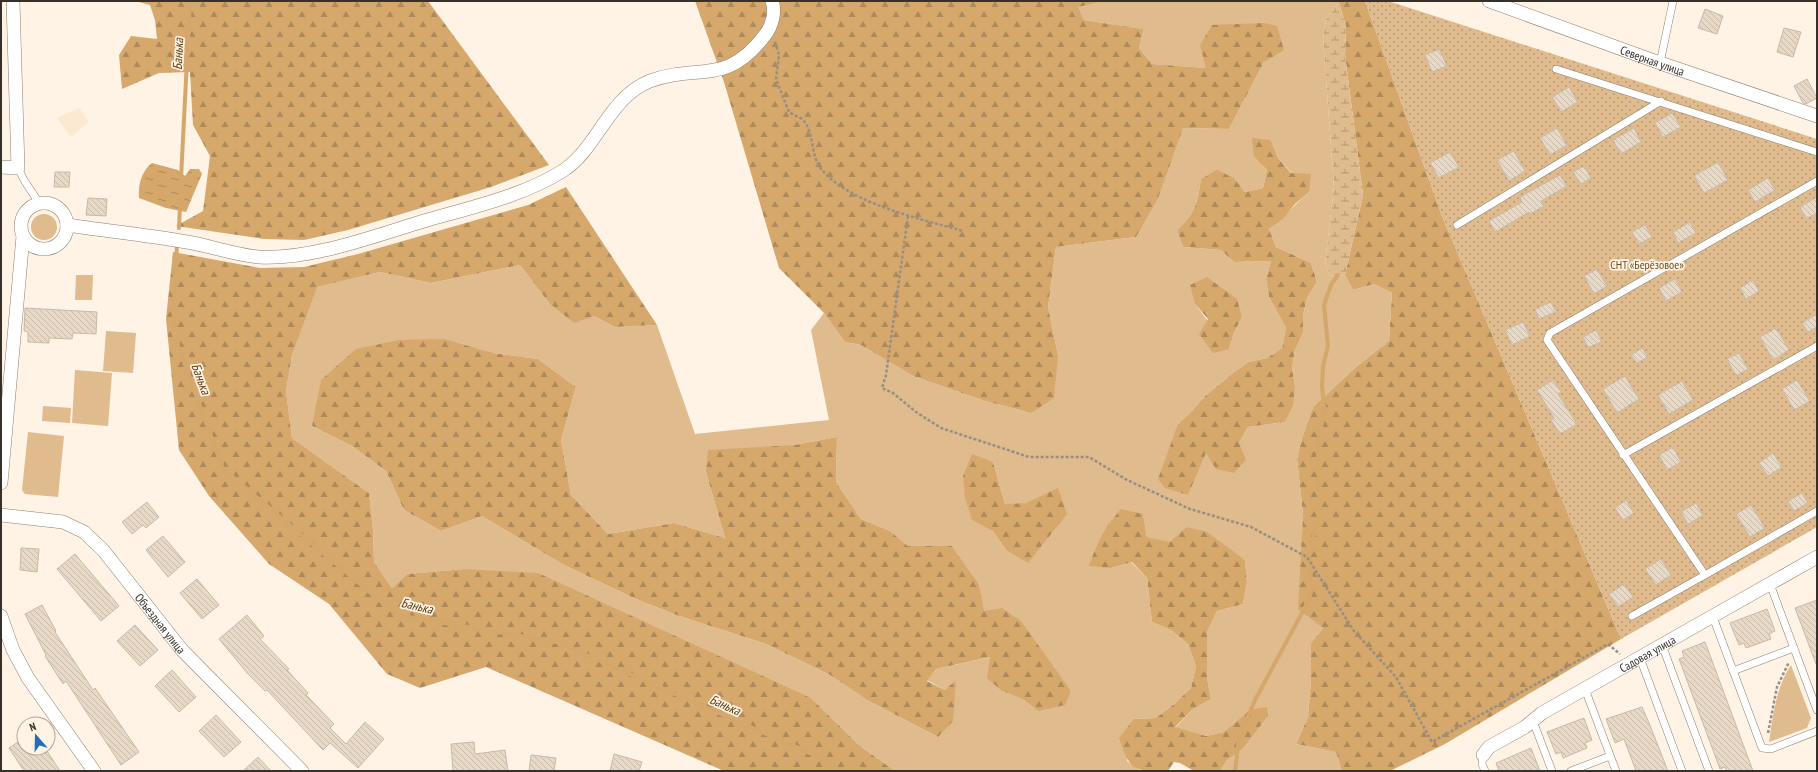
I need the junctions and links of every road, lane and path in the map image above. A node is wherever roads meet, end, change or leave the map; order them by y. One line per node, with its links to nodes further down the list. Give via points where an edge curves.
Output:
1 (13, 1): 12 (street)
2 (772, 1): 5 (street, via 772,22)
3 (1489, 1): 6 (street, Северная улица)
4 (1673, 1): 6 (lane)
5 (767, 33): 15 (path, via 775,40 779,55 776,79 789,112 804,120 821,169 846,191); 16 (street, via 738,62 722,69 649,81 628,94 586,148 565,169 530,187 354,242 298,255 258,257 188,242)
6 (1660, 63): 9 (street, Северная улица)
7 (1556, 69): 8 (lane)
8 (1660, 101): 10 (lane); 17 (lane)
9 (1817, 116)
10 (1817, 152)
11 (1, 167): 12 (street)
12 (18, 168): 14 (lane)
13 (1817, 182): 21 (lane, via 1550,333 1548,343)
14 (39, 203): 16 (street, via 59,208); 19 (street, via 24,214 20,228)
15 (908, 216): 18 (path); 34 (path, via 886,375 882,388 893,393 941,428 1029,457 1089,457 1127,480 1190,509 1251,527 1307,557 1354,631 1396,677 1432,742 1608,644 1619,652)
16 (67, 225): 19 (street, via 63,239 52,248 39,249 32,246)
17 (1457, 225)
18 (963, 230)
19 (23, 236): 22 (street)
20 (1817, 346): 21 (lane)
21 (1623, 455): 26 (lane)
22 (1, 484)
23 (1817, 511): 26 (lane)
24 (1, 515): 44 (street, Объездная улица, via 62,522 84,532 103,550 182,650)
25 (1817, 558): 27 (street, Садовая улица)
26 (1705, 575): 29 (lane)
27 (1770, 584): 30 (street, Садовая улица); 32 (lane)
28 (1, 616): 43 (street, via 13,650 28,678)
29 (1632, 616)
30 (1713, 617): 31 (street, Садовая улица); 35 (lane)
31 (1662, 645): 33 (street, Садовая улица); 50 (lane)
32 (1795, 651): 35 (lane); 37 (lane); 40 (path, via 1777,686)
33 (1640, 658): 34 (street, Садовая улица); 49 (lane)
34 (1627, 665): 36 (street, Садовая улица)
35 (1733, 671): 40 (lane, via 1761,744)
36 (1585, 689): 38 (street, Садовая улица, via 1542,713); 42 (lane)
37 (1817, 710)
38 (1533, 721): 41 (street, Садовая улица, via 1489,748); 46 (lane)
39 (1817, 731): 40 (lane)
40 (1766, 750)
41 (1483, 755): 45 (lane)
42 (1610, 756): 47 (lane); 48 (lane)
43 (94, 771)
44 (302, 771)
45 (1485, 771)
46 (1552, 771)
47 (1571, 771)
48 (1616, 771)
49 (1682, 771)
50 (1709, 771)

